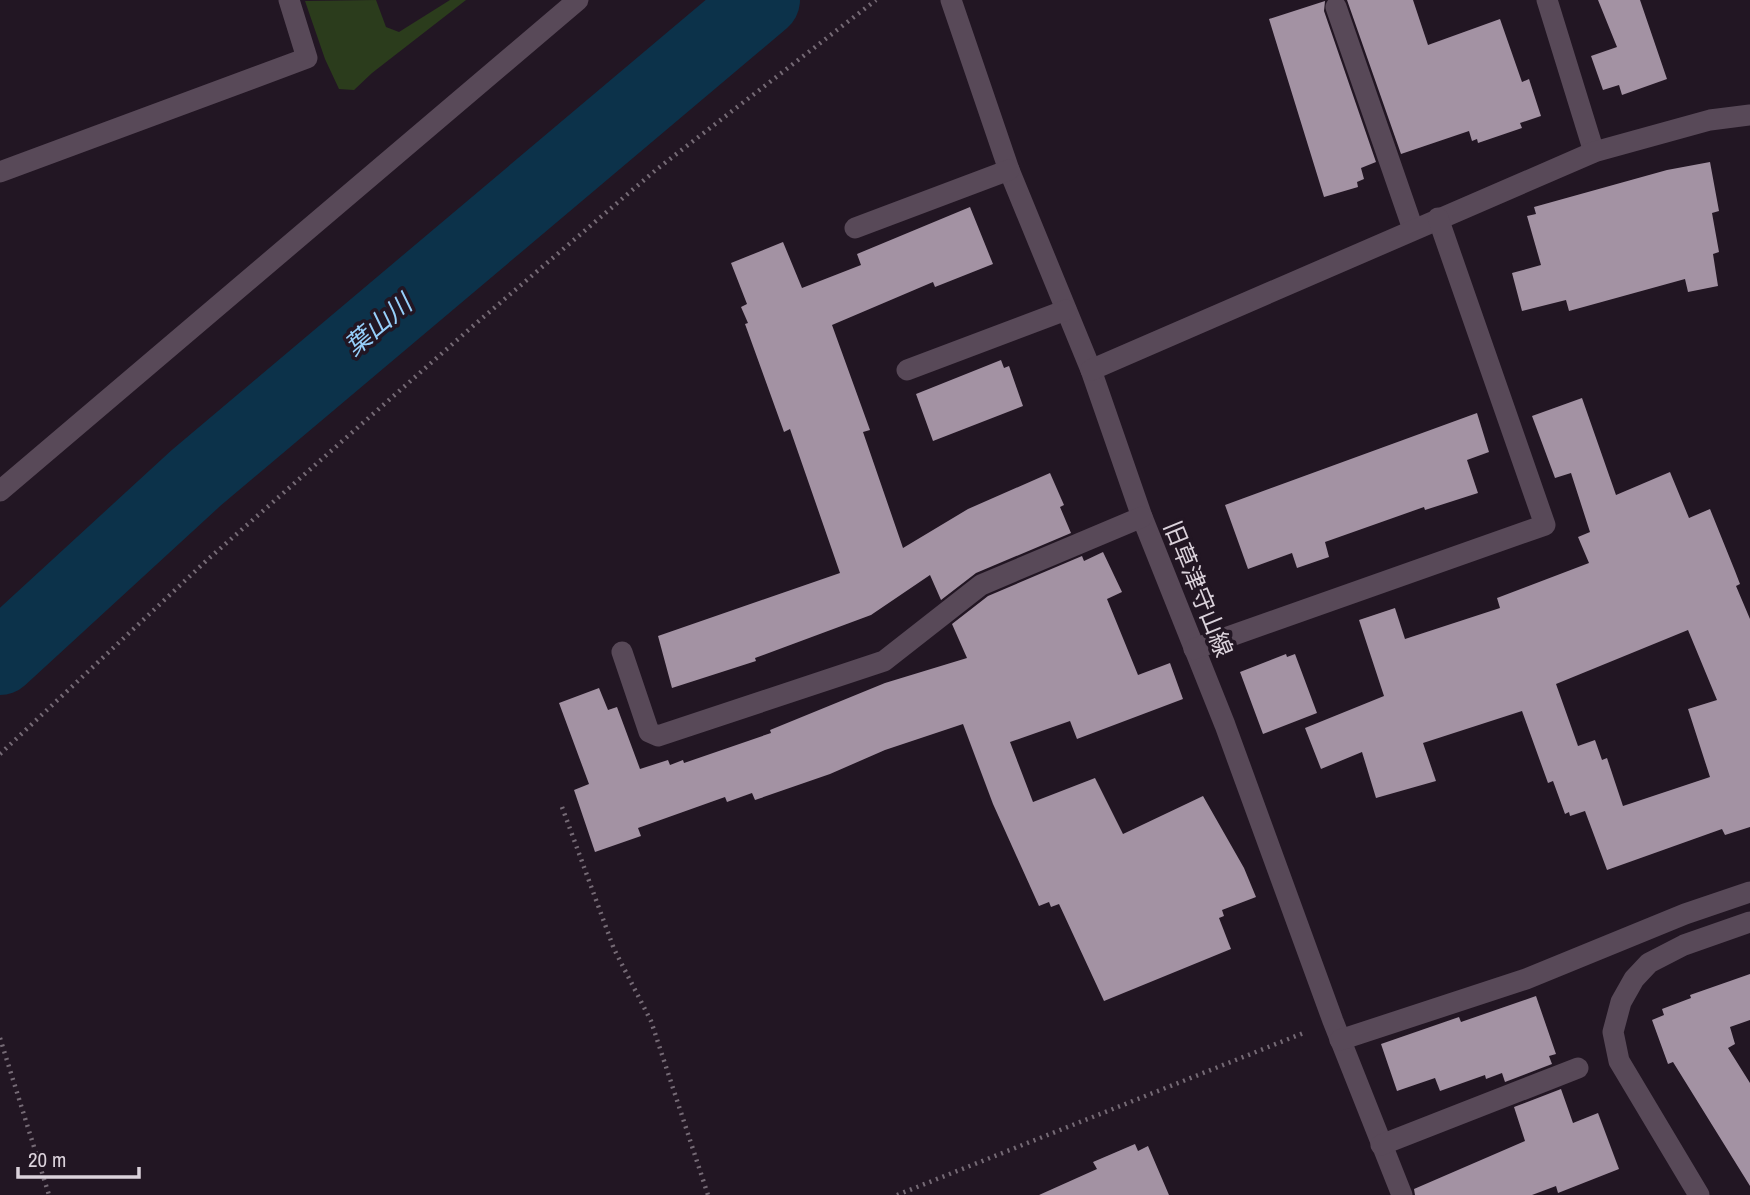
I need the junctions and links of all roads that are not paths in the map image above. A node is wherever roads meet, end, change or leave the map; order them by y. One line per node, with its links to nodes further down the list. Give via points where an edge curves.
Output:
1 (289, 0): 9 (street, via 307,58)
2 (578, 0): 16 (street)
3 (951, 0): 8 (street, 旧草津守山線)
4 (1547, 0): 7 (street)
5 (1336, 7): 12 (street)
6 (1750, 115): 7 (street, via 1710,120)
7 (1594, 152): 10 (street)
8 (1009, 170): 11 (street); 13 (street, 旧草津守山線)
9 (0, 172)
10 (1438, 218): 12 (street); 18 (street, via 1545,524)
11 (855, 228)
12 (1413, 229): 15 (street)
13 (1066, 310): 14 (street); 15 (street, 旧草津守山線)
14 (908, 370)
15 (1091, 370): 17 (street, 旧草津守山線)
16 (0, 491)
17 (1142, 517): 18 (street, 旧草津守山線); 19 (street, via 981,585 884,661 657,736 649,732)
18 (1194, 649): 22 (street, 旧草津守山線)
19 (622, 652)
20 (1750, 891): 22 (street, via 1526,979)
21 (1750, 922): 26 (street, via 1684,945 1649,963 1621,1002 1613,1032 1619,1061)
22 (1336, 1031): 24 (street, 旧草津守山線)
23 (1578, 1069): 24 (street)
24 (1381, 1146): 25 (street, 旧草津守山線)
25 (1402, 1195)
26 (1699, 1195)

